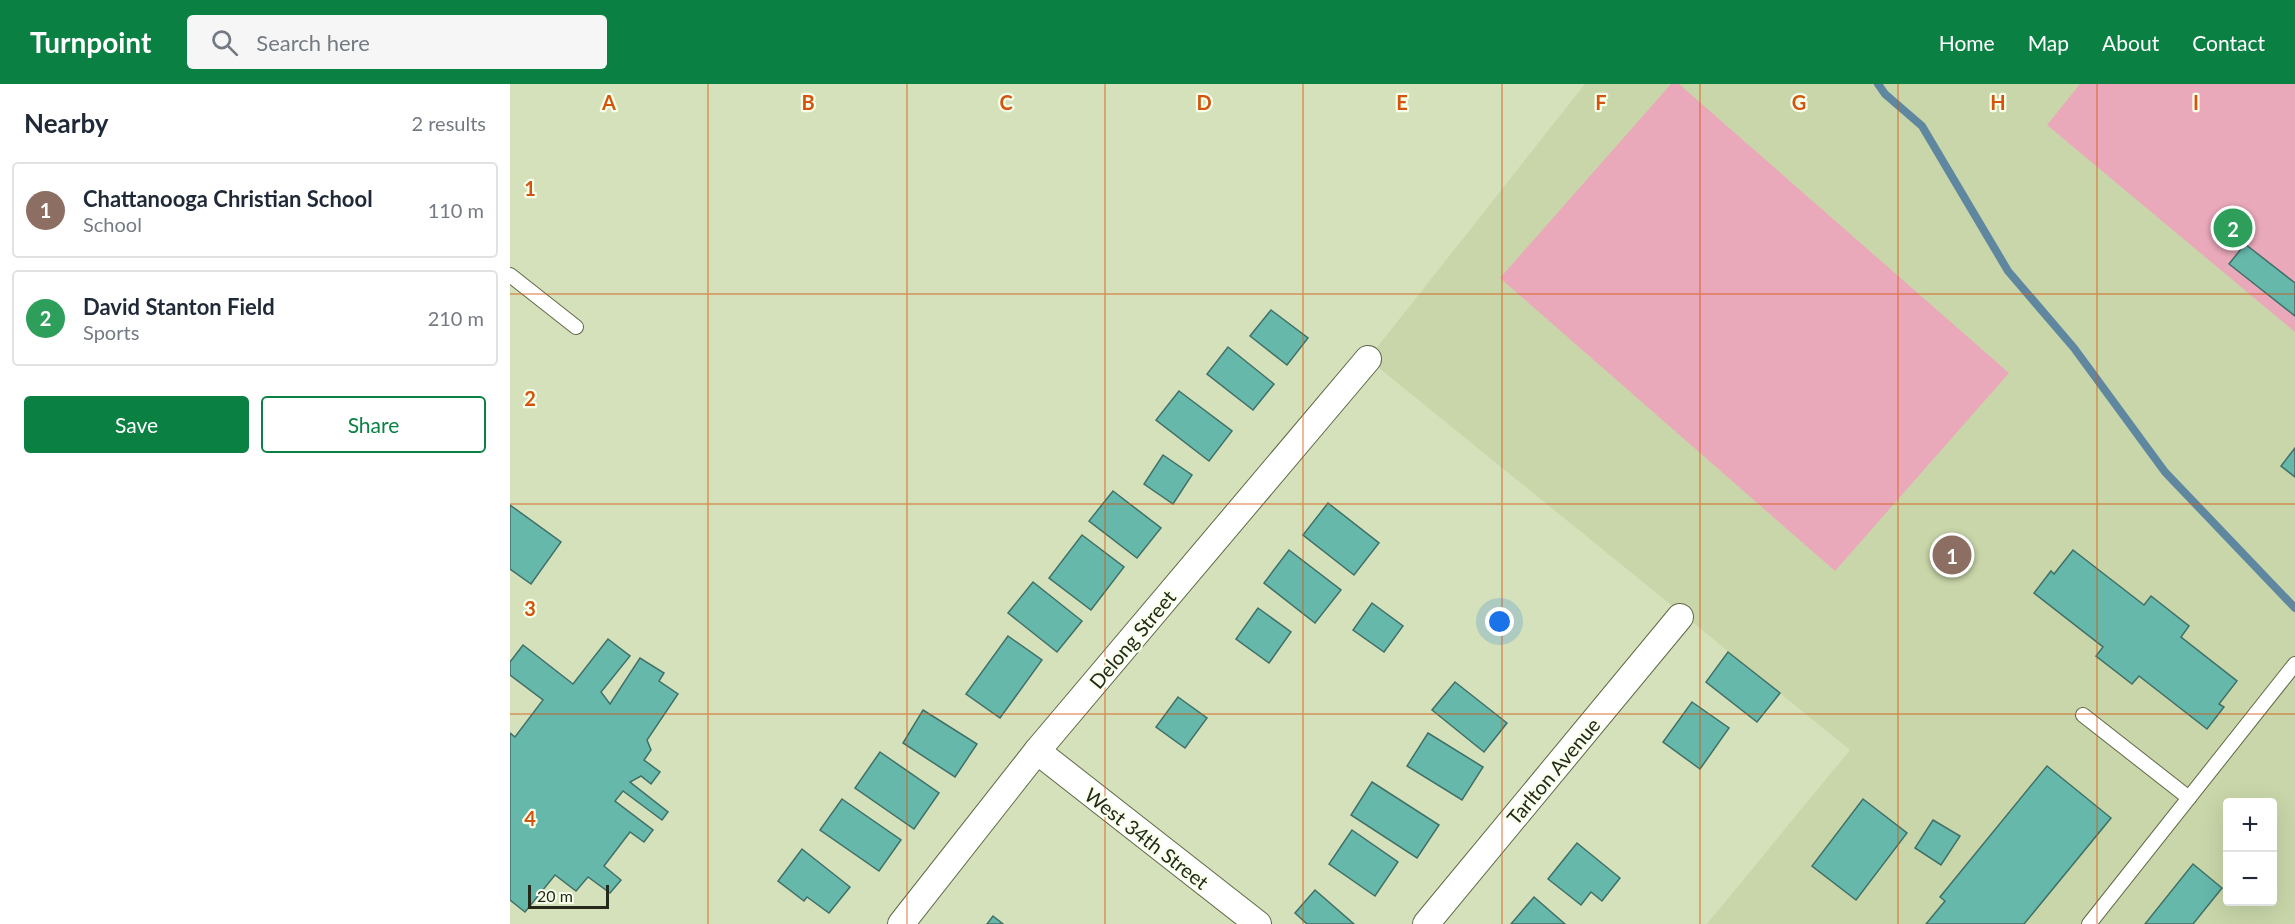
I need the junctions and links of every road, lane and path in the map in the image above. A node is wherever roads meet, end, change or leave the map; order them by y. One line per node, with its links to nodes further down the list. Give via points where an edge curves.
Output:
1 (510, 275): 2 (lane)
2 (576, 327)
3 (1368, 359): 7 (street, Delong Street)
4 (1680, 617): 11 (street, Tarlton Avenue)
5 (2295, 664): 8 (lane)
6 (2084, 715): 8 (lane)
7 (1037, 751): 9 (street, Delong Street); 10 (street, West 34th Street)
8 (2189, 798): 12 (lane)
9 (901, 924)
10 (1258, 924)
11 (1426, 924)
12 (2089, 924)

